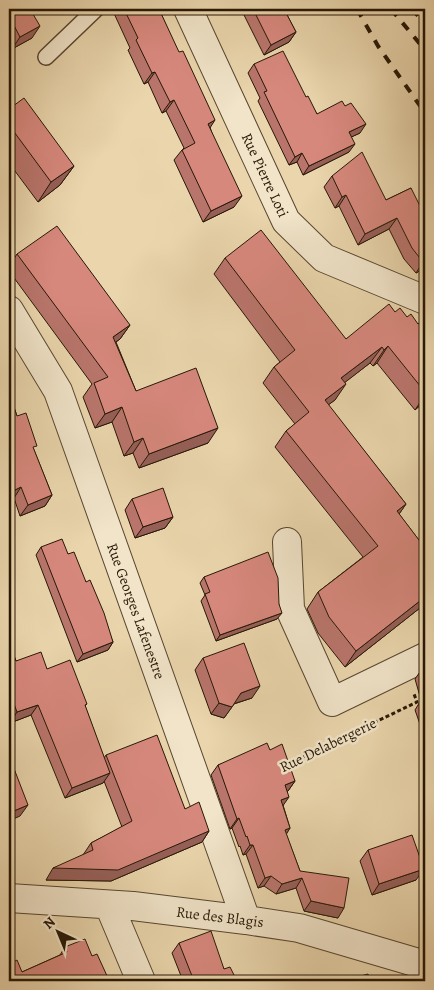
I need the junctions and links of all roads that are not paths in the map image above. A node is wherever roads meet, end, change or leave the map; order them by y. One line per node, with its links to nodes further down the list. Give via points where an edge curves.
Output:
1 (96, 9): 3 (lane)
2 (188, 9): 4 (street, Rue Pierre Loti, via 286,220 324,258)
3 (46, 57)
4 (425, 300)
5 (9, 310): 10 (street, Rue Georges Lafenestre, via 58,391)
6 (287, 542): 7 (street, via 290,610 332,702)
7 (416, 661)
8 (9, 898): 9 (street, Rue des Blagis)
9 (109, 905): 10 (street, Rue des Blagis); 12 (street)
10 (246, 920): 11 (street, Rue des Blagis, via 300,928)
11 (425, 965)
12 (141, 981)

